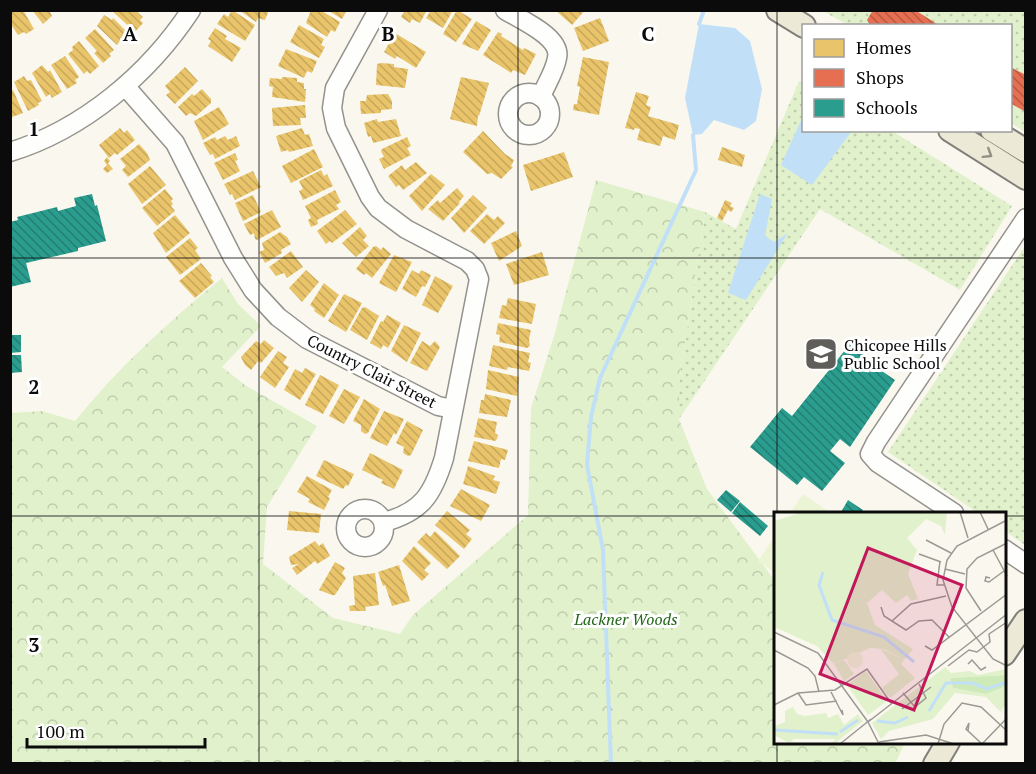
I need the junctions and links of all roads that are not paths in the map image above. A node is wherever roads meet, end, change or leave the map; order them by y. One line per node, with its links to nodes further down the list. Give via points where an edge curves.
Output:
1 (190, 10): 6 (street, via 153,59)
2 (378, 10): 14 (street, Country Clair Street, via 339,78 333,97 334,119 378,208 475,269 479,279)
3 (505, 10): 7 (street, via 549,36 557,46 558,55)
4 (778, 10): 5 (main road)
5 (802, 25)
6 (125, 86): 11 (street, via 77,122); 14 (street, Country Clair Street, via 175,143 233,258 253,290 278,317 307,339 438,406)
7 (541, 97)
8 (953, 132): 12 (main road, one-way to 12)
9 (995, 132): 10 (main road)
10 (1026, 151)
11 (10, 152)
12 (1026, 178)
13 (1026, 218): 15 (street, via 870,454)
14 (453, 409): 16 (street, via 439,476 425,500 405,517)
15 (952, 512)
16 (384, 522)
17 (1006, 550): 18 (street)
18 (1026, 564)
19 (1026, 621): 20 (main road)
20 (1006, 652)
21 (947, 744): 22 (main road)
22 (935, 764)

